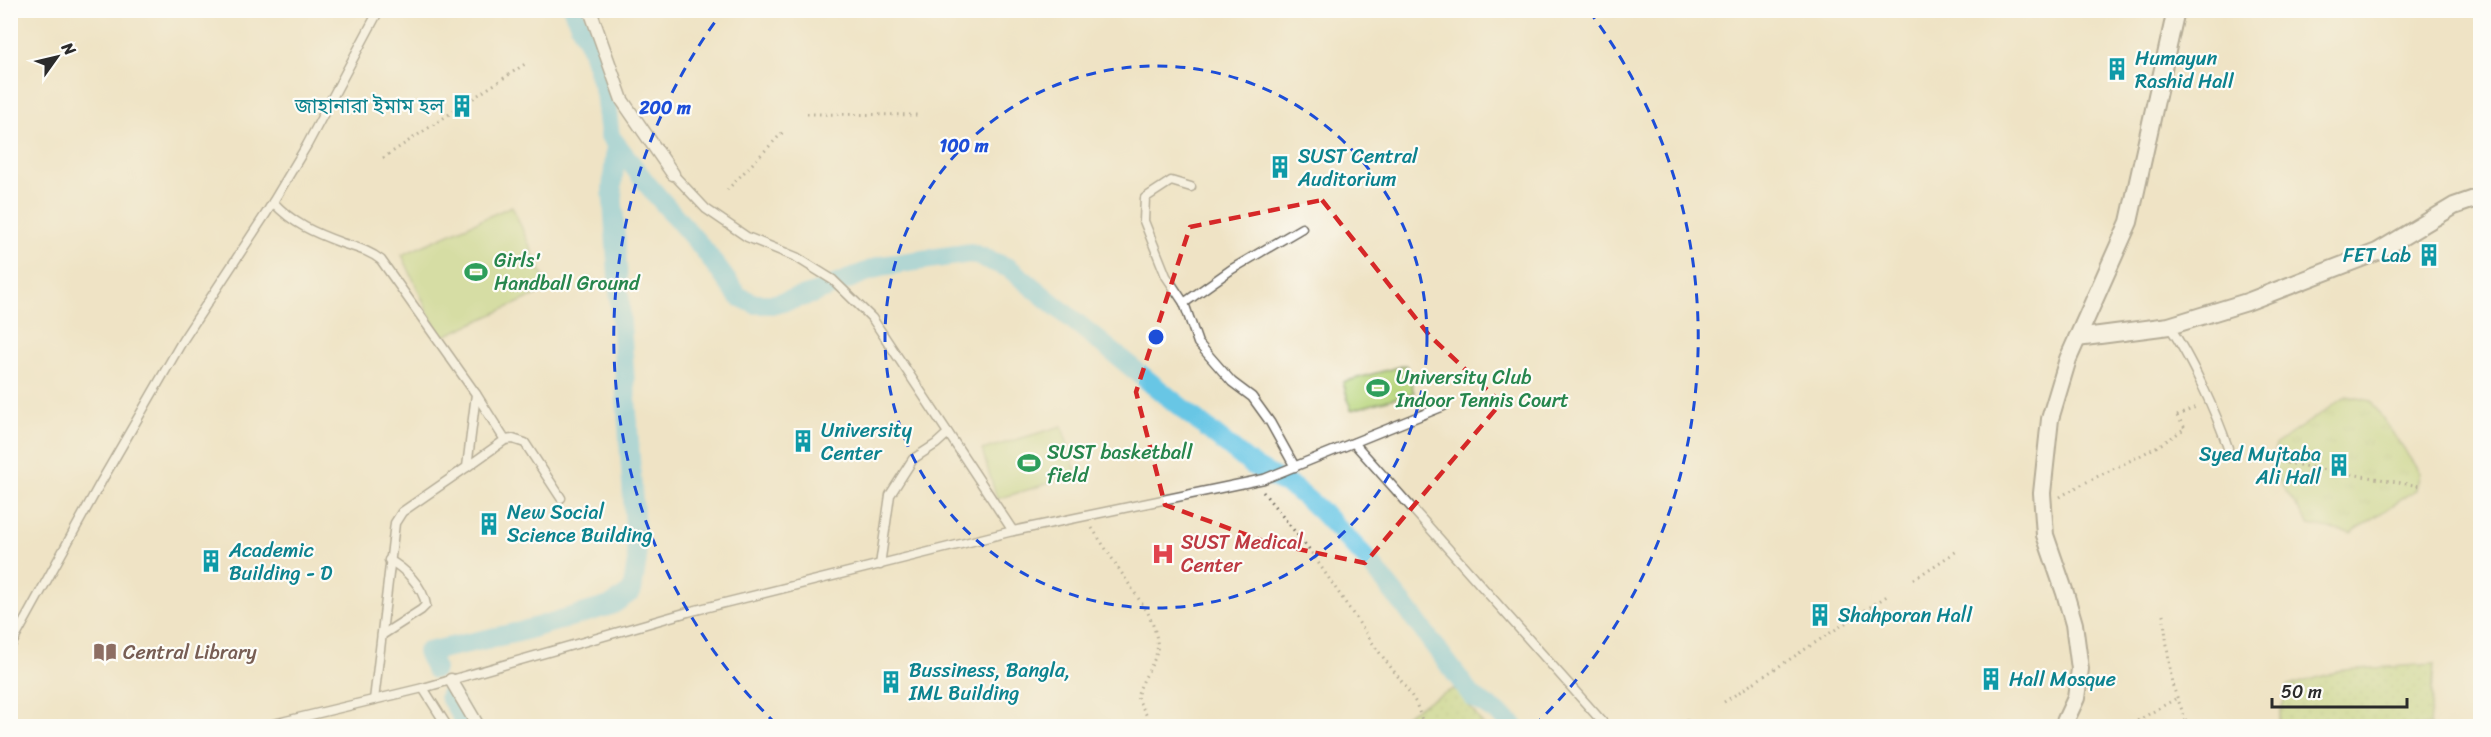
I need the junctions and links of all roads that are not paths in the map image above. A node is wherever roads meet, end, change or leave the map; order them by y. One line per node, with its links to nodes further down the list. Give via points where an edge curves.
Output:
1 (379, 10): 7 (lane)
2 (590, 10): 4 (street, via 622,100)
3 (2176, 10): 11 (street, via 2129,222)
4 (673, 174): 14 (lane, via 706,209 747,237 796,257 833,280 872,318)
5 (1191, 187): 9 (lane, via 1171,181 1145,198 1144,221 1166,276)
6 (2481, 197): 10 (street, via 2454,206 2377,252 2247,302)
7 (273, 202): 12 (lane, via 287,218 304,228 368,250 381,260); 25 (lane, via 183,340)
8 (1302, 228): 9 (lane)
9 (1184, 303): 19 (lane, via 1198,343 1232,382 1252,397)
10 (2169, 326): 11 (street); 17 (lane)
11 (2077, 338): 33 (street, via 2050,419 2042,493 2045,535 2074,624 2079,658 2076,698)
12 (476, 394): 15 (lane); 18 (lane)
13 (1444, 406): 16 (lane)
14 (948, 433): 21 (lane); 23 (lane, via 913,459 890,495)
15 (506, 440): 18 (lane); 20 (lane, via 525,443)
16 (1354, 443): 19 (lane); 32 (lane)
17 (2228, 448)
18 (467, 467): 22 (lane, via 402,512 395,523)
19 (1295, 467): 21 (lane, via 1264,479)
20 (561, 498)
21 (1013, 531): 23 (lane)
22 (389, 560): 24 (lane); 24 (lane, via 405,570 426,605)
23 (880, 565): 26 (lane, via 688,612)
24 (382, 635): 28 (lane)
25 (10, 647)
26 (451, 680): 27 (lane); 31 (street)
27 (423, 688): 28 (lane); 30 (lane)
28 (374, 700): 29 (lane)
29 (265, 726)
30 (447, 726)
31 (478, 726)
32 (1606, 726)
33 (2063, 726)

